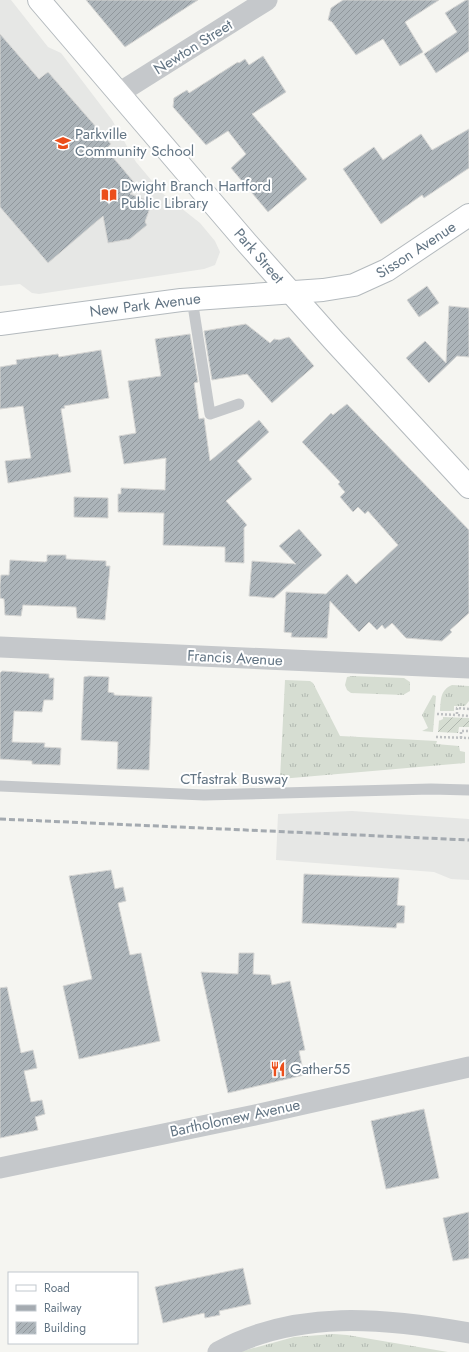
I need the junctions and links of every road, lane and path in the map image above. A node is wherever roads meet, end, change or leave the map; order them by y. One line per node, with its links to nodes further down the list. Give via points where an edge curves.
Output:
1 (39, 0): 3 (main road, Park Street)
2 (267, 0): 3 (street, Newton Street)
3 (119, 93): 5 (main road, Park Street)
4 (469, 215): 5 (main road, Sisson Avenue, via 371,278 336,288)
5 (291, 292): 6 (main road, New Park Avenue); 9 (main road, Park Street)
6 (192, 299): 7 (main road, New Park Avenue); 8 (lane, via 210,414)
7 (0, 324)
8 (239, 404)
9 (469, 487)
10 (0, 648): 11 (street, Francis Avenue)
11 (469, 668)
12 (469, 709): 14 (path, via 457,708)
13 (437, 714): 14 (path)
14 (457, 715): 15 (path)
15 (469, 716)
16 (469, 731): 18 (path, via 461,731)
17 (436, 737): 18 (path)
18 (461, 738): 19 (path)
19 (469, 738)
20 (0, 786): 21 (lane, CTfastrak Busway, via 204,795)
21 (469, 790)
22 (469, 1067): 23 (street, Bartholomew Avenue)
23 (0, 1168)
24 (469, 1333): 25 (street, via 364,1319 312,1322 279,1327)
25 (218, 1352)

